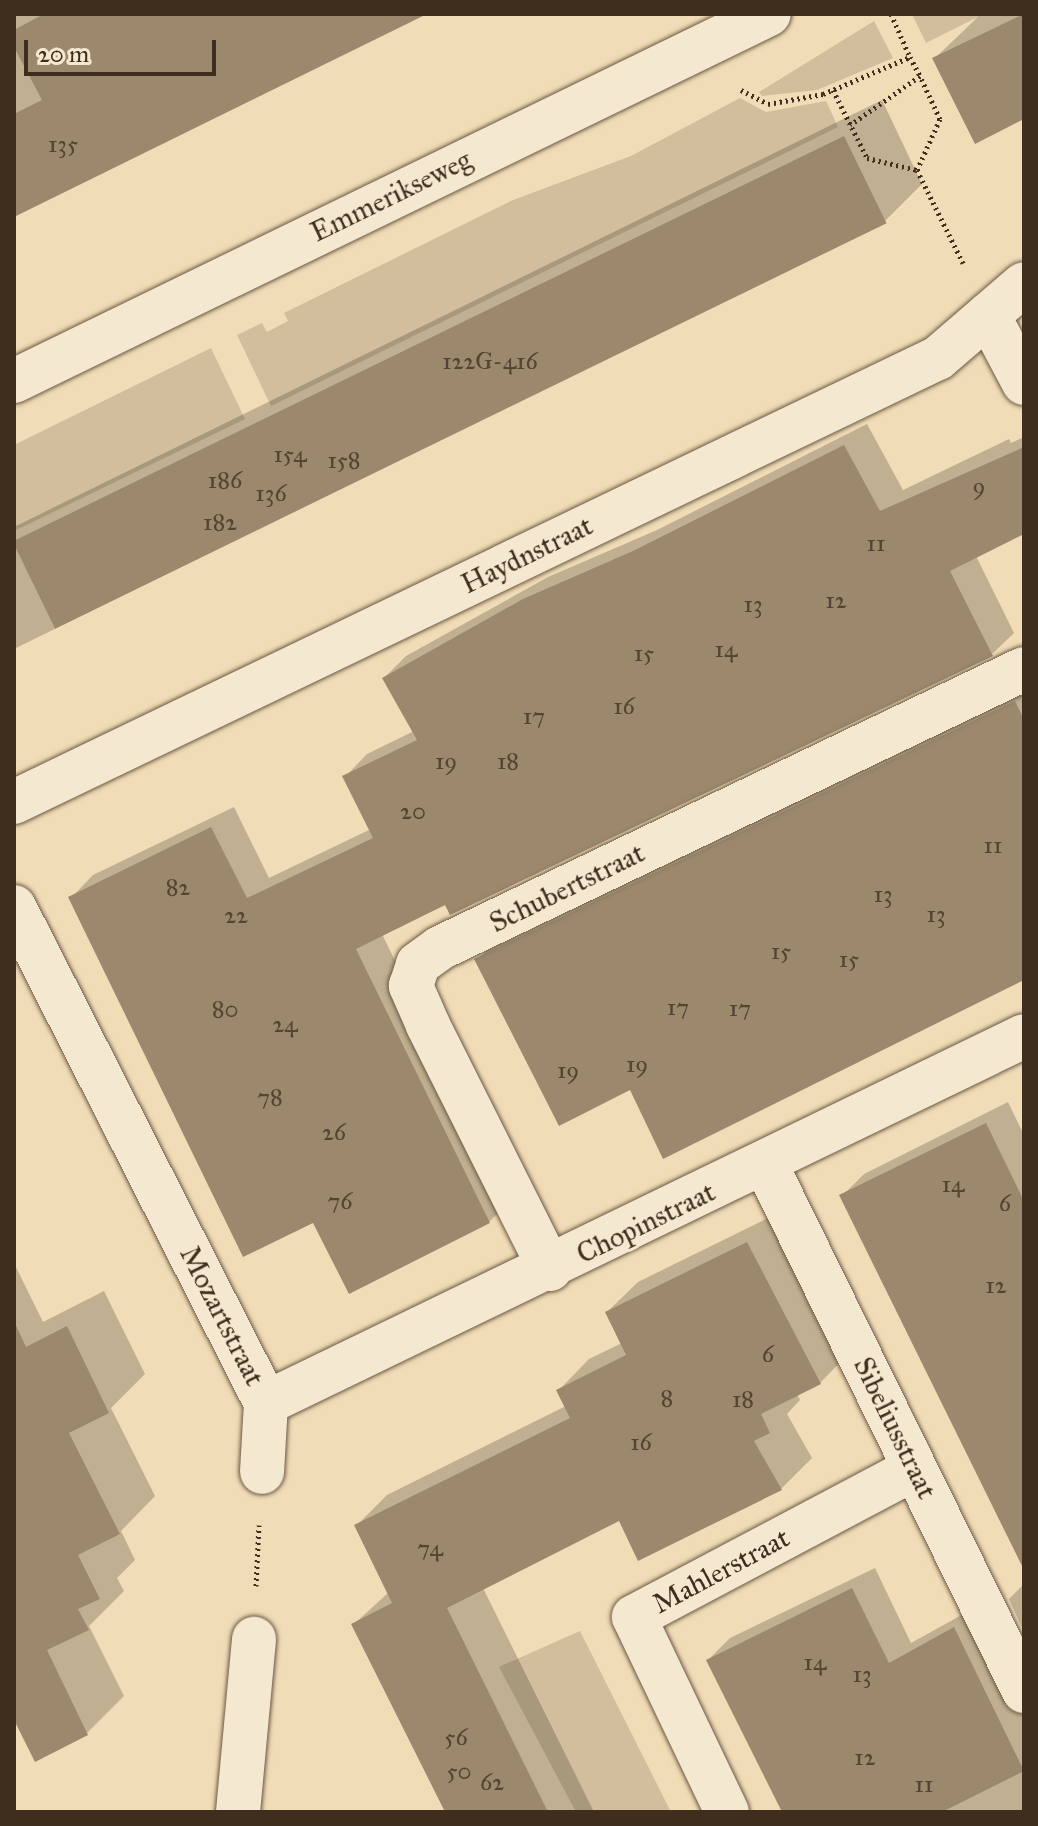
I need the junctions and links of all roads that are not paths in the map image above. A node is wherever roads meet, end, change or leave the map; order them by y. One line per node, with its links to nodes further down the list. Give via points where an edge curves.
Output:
1 (769, 14): 4 (street, Emmerikseweg)
2 (1024, 284): 3 (street, Haydnstraat)
3 (988, 315): 5 (street); 7 (street, Haydnstraat, via 938,358)
4 (14, 381)
5 (1024, 383)
6 (1024, 669): 11 (street, Schubertstraat, via 440,948 418,964 411,986)
7 (14, 802)
8 (14, 907): 12 (street, Mozartstraat)
9 (1024, 1036): 10 (street, Chopinstraat)
10 (766, 1165): 11 (street, Chopinstraat); 13 (street, Sibeliusstraat)
11 (550, 1269): 12 (street, Chopinstraat)
12 (266, 1403): 14 (street, Mozartstraat)
13 (914, 1469): 16 (street, Sibeliusstraat); 18 (street, Mahlerstraat, via 634,1617)
14 (262, 1472)
15 (254, 1639): 17 (street)
16 (1024, 1691)
17 (238, 1812)
18 (727, 1812)

